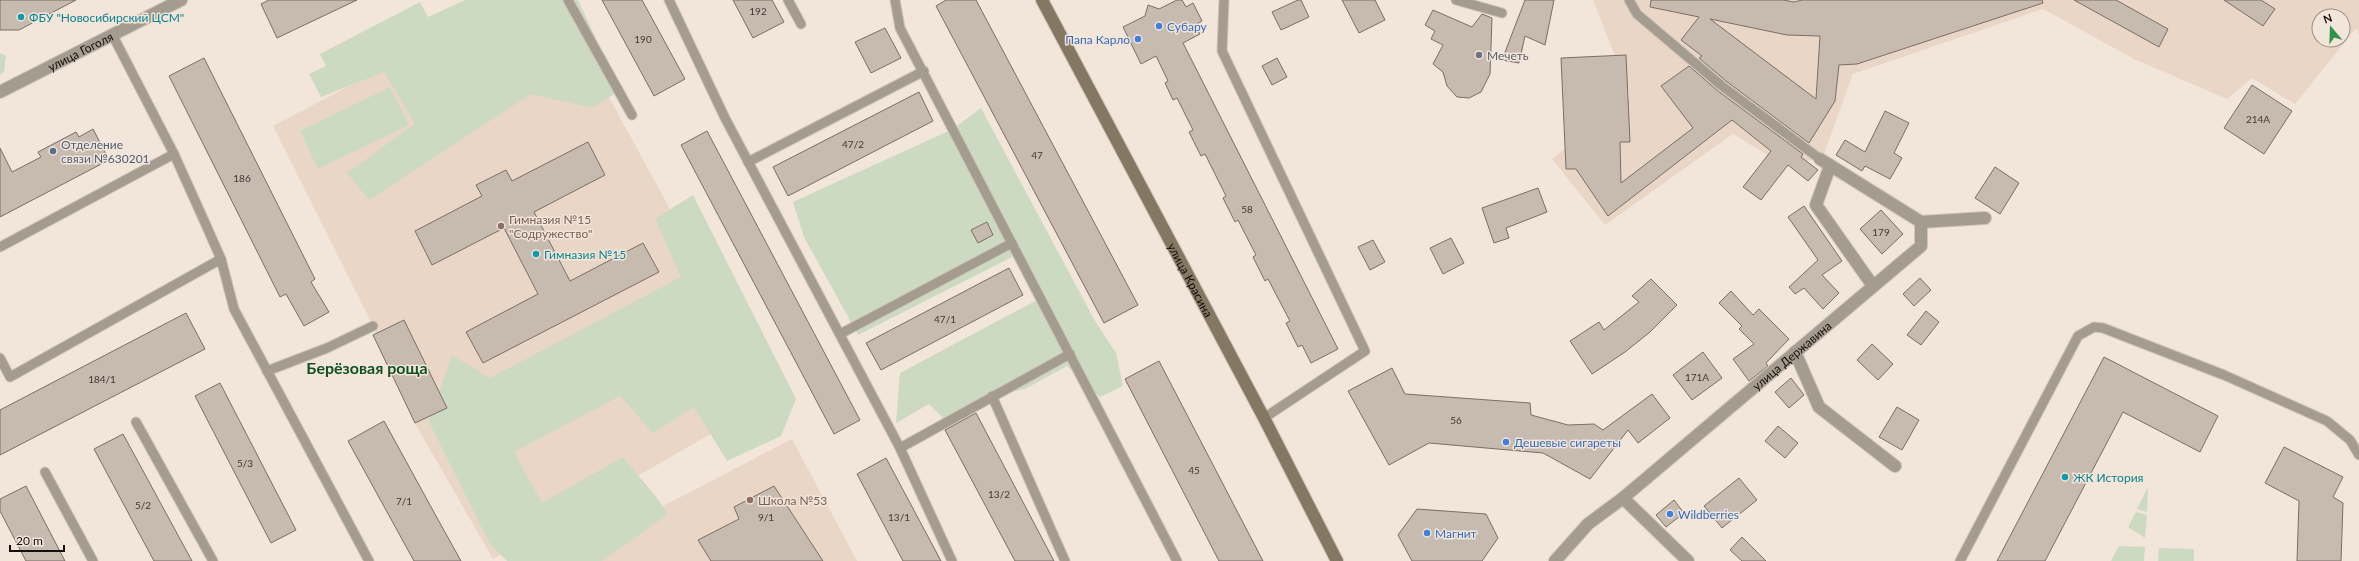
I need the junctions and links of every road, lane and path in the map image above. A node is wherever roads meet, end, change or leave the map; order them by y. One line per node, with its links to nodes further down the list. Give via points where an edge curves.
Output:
1 (181, 0): 14 (street, улица Гоголя)
2 (568, 0): 17 (lane)
3 (669, 0): 20 (lane)
4 (788, 0): 13 (lane)
5 (895, 0): 15 (lane, via 900,28)
6 (1224, 0): 35 (lane, via 1222,51 1365,352)
7 (1456, 0): 11 (lane)
8 (1481, 0): 11 (lane)
9 (1629, 0): 19 (lane, via 1637,14 1722,86)
10 (1045, 1): 35 (main road, улица Красина)
11 (1487, 9): 12 (lane)
12 (1502, 13)
13 (801, 24)
14 (112, 34): 16 (street, улица Гоголя); 18 (lane)
15 (924, 71): 20 (lane); 24 (lane)
16 (0, 92)
17 (632, 115)
18 (174, 154): 25 (lane); 26 (lane)
19 (1820, 159): 21 (street)
20 (748, 162): 29 (lane)
21 (1830, 166): 23 (street); 27 (street, via 1816,205)
22 (1985, 218): 23 (street)
23 (1921, 222): 27 (street, улица Державина, via 1921,246)
24 (1012, 243): 29 (lane); 31 (lane)
25 (0, 247)
26 (221, 259): 32 (lane, via 10,377); 33 (lane, via 234,309)
27 (1873, 286): 30 (street, улица Державина)
28 (373, 326): 33 (lane, via 327,348)
29 (840, 334): 37 (lane)
30 (1795, 352): 39 (street, via 1819,407); 41 (street, улица Державина)
31 (1070, 354): 34 (lane); 47 (lane)
32 (0, 358)
33 (267, 371): 44 (lane)
34 (992, 396): 37 (lane); 46 (lane)
35 (1264, 418): 48 (main road, улица Красина)
36 (136, 422): 43 (lane)
37 (900, 448): 45 (lane)
38 (2359, 455): 51 (lane, via 2350,440 2327,421 2224,375 2103,328 2094,327 2078,336)
39 (1895, 466)
40 (44, 472): 42 (lane)
41 (1623, 498): 49 (street, улица Державина, via 1588,524); 50 (street)
42 (93, 561)
43 (213, 561)
44 (369, 561)
45 (952, 561)
46 (1065, 561)
47 (1177, 561)
48 (1337, 561)
49 (1555, 561)
50 (1688, 561)
51 (1960, 561)

